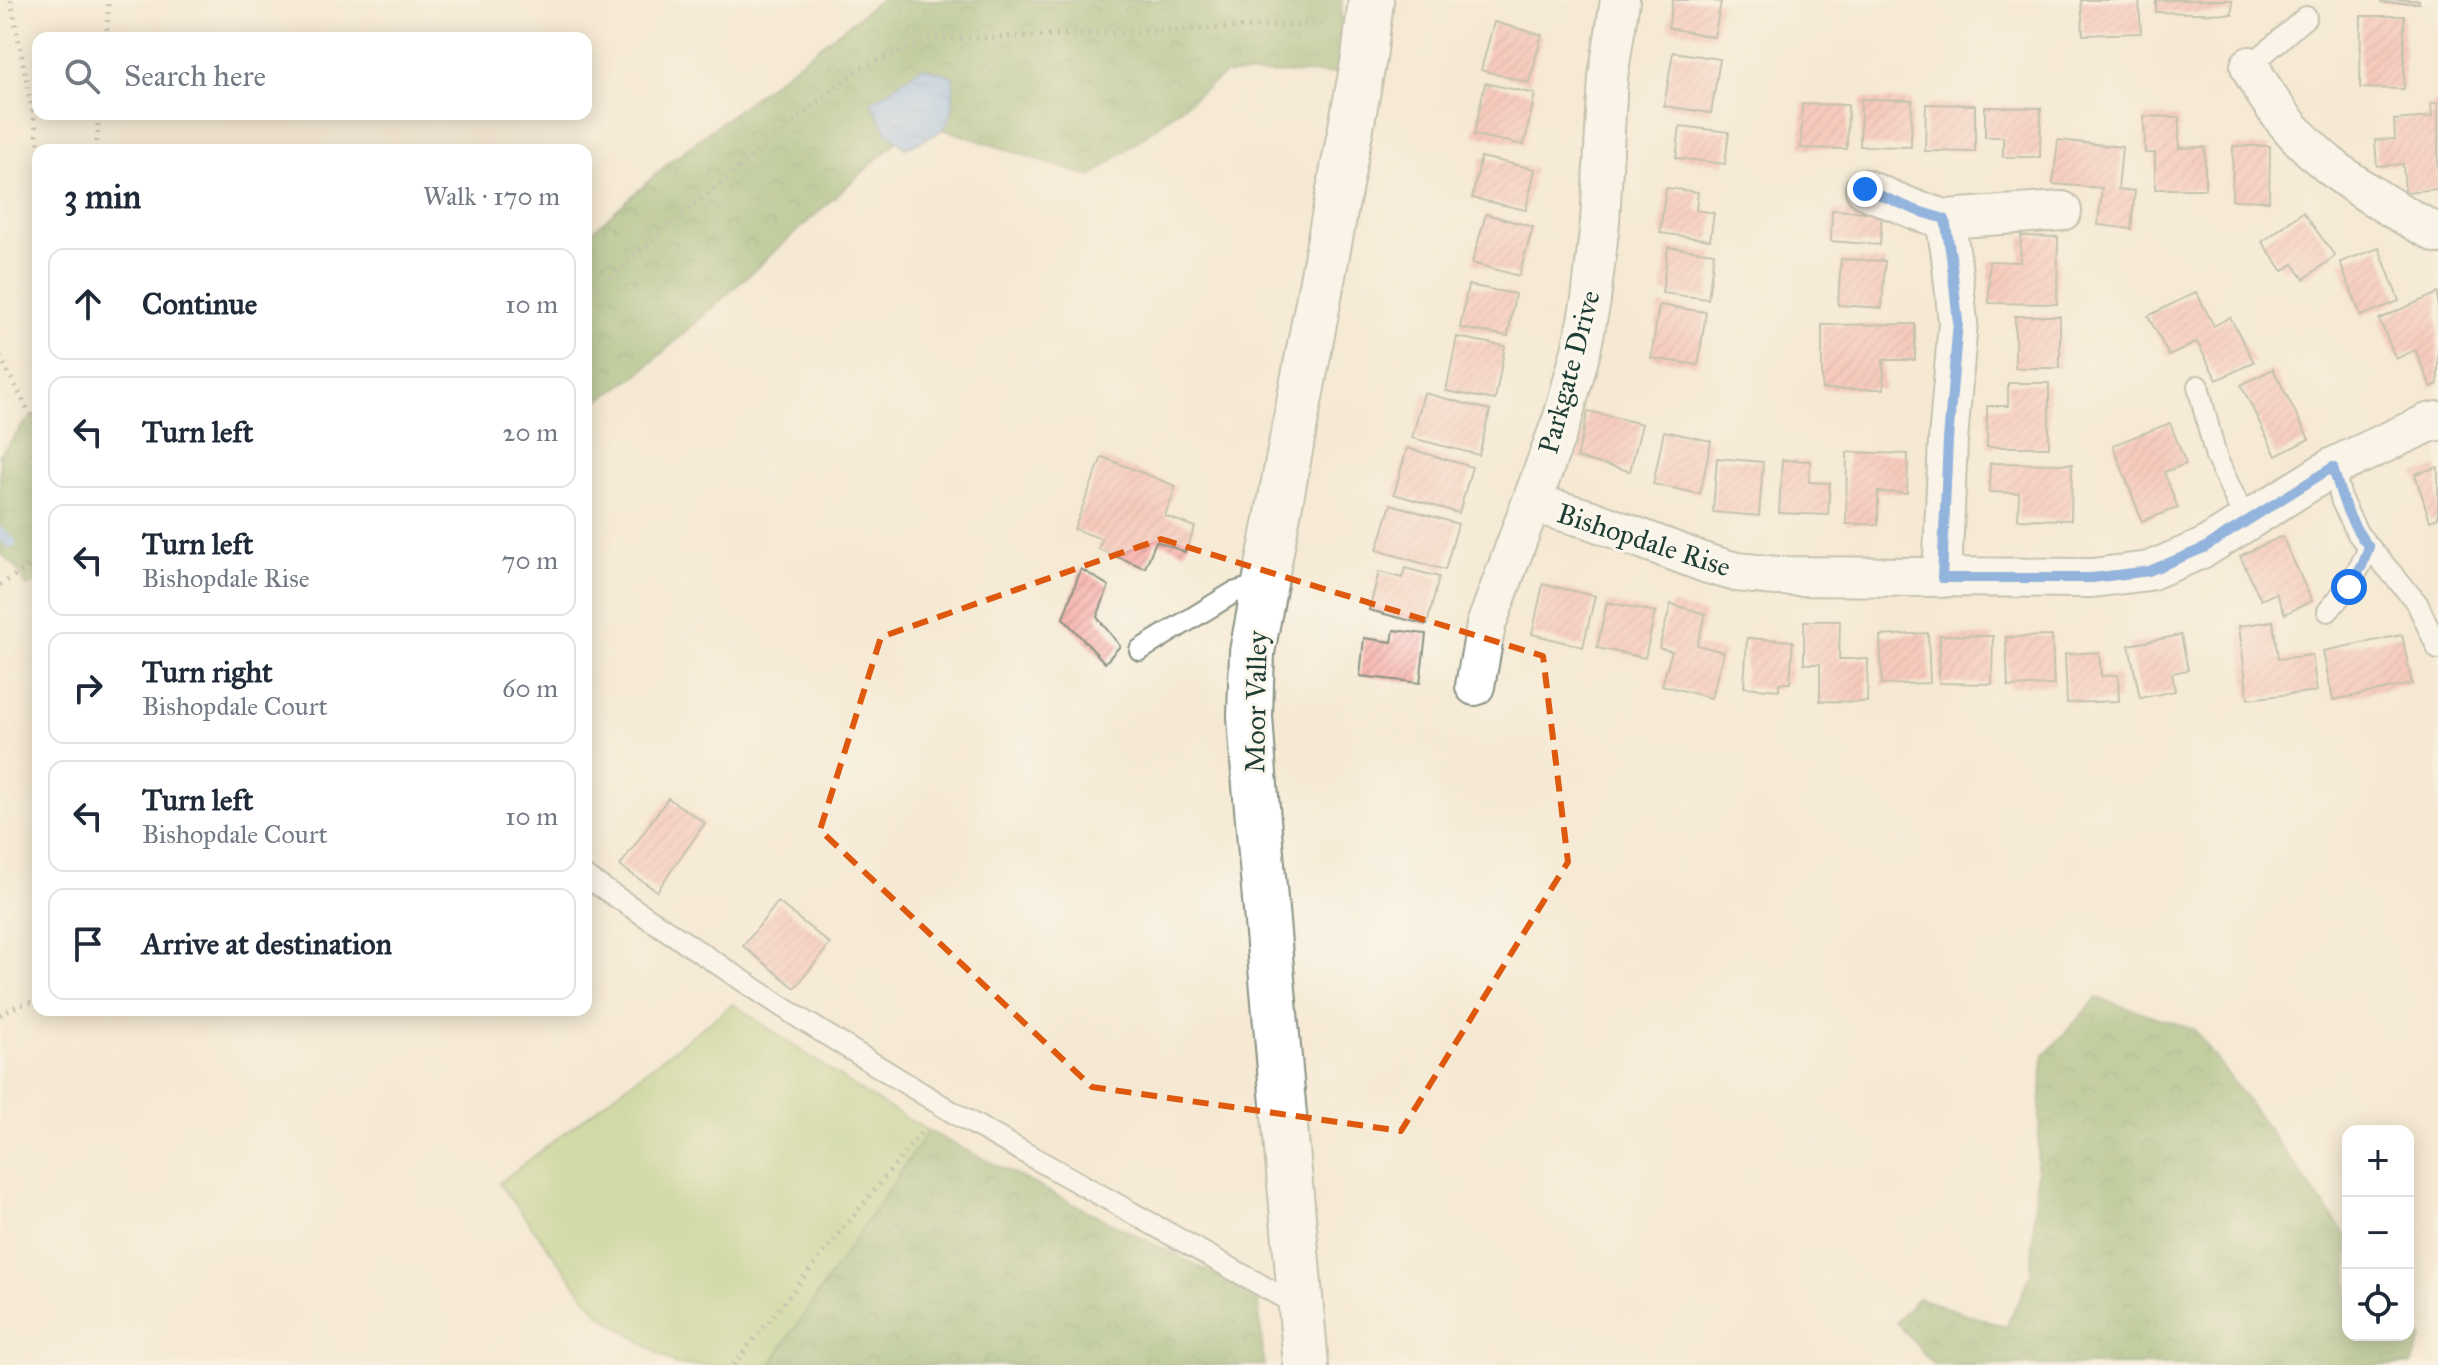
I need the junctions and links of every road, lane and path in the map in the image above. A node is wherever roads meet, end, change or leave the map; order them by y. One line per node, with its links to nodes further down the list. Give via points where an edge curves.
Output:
1 (11, 0): 8 (path)
2 (109, 0): 6 (path)
3 (1620, 0): 23 (street, Parkgate Drive, via 1608,77 1591,300 1563,417)
4 (1370, 11): 17 (path, via 928,40 858,69); 28 (main road, Moor Valley)
5 (2306, 17): 7 (lane)
6 (106, 32)
7 (2250, 66): 16 (street, via 2263,94 2293,133 2350,181)
8 (32, 109)
9 (34, 120): 11 (path)
10 (98, 120): 12 (path)
11 (39, 144)
12 (96, 144)
13 (1865, 189): 15 (street)
14 (2062, 211): 15 (street)
15 (1945, 219): 27 (street, via 1958,322)
16 (2438, 234)
17 (592, 294)
18 (0, 357): 20 (path)
19 (2198, 386): 24 (lane, via 2216,457)
20 (32, 418)
21 (2438, 421): 22 (street, Bishopdale Rise)
22 (2333, 467): 24 (street, Bishopdale Rise); 25 (lane, via 2342,502)
23 (1532, 503): 27 (street, Bishopdale Rise, via 1736,572); 33 (street, Parkgate Drive, via 1486,625)
24 (2247, 524): 27 (street, Bishopdale Rise, via 2149,571 2092,578)
25 (2369, 547): 30 (lane, via 2349,587); 31 (lane, via 2417,603)
26 (32, 565): 29 (path)
27 (1942, 578)
28 (1263, 584): 32 (lane, via 1233,593); 38 (main road, Moor Valley, via 1252,652 1250,716)
29 (0, 585)
30 (2328, 611)
31 (2438, 649)
32 (1140, 650)
33 (1475, 686)
34 (592, 881): 37 (lane)
35 (32, 1002): 36 (path)
36 (0, 1015)
37 (943, 1106): 38 (lane); 39 (path)
38 (1303, 1308): 40 (main road, Moor Valley)
39 (733, 1365)
40 (1306, 1365)

